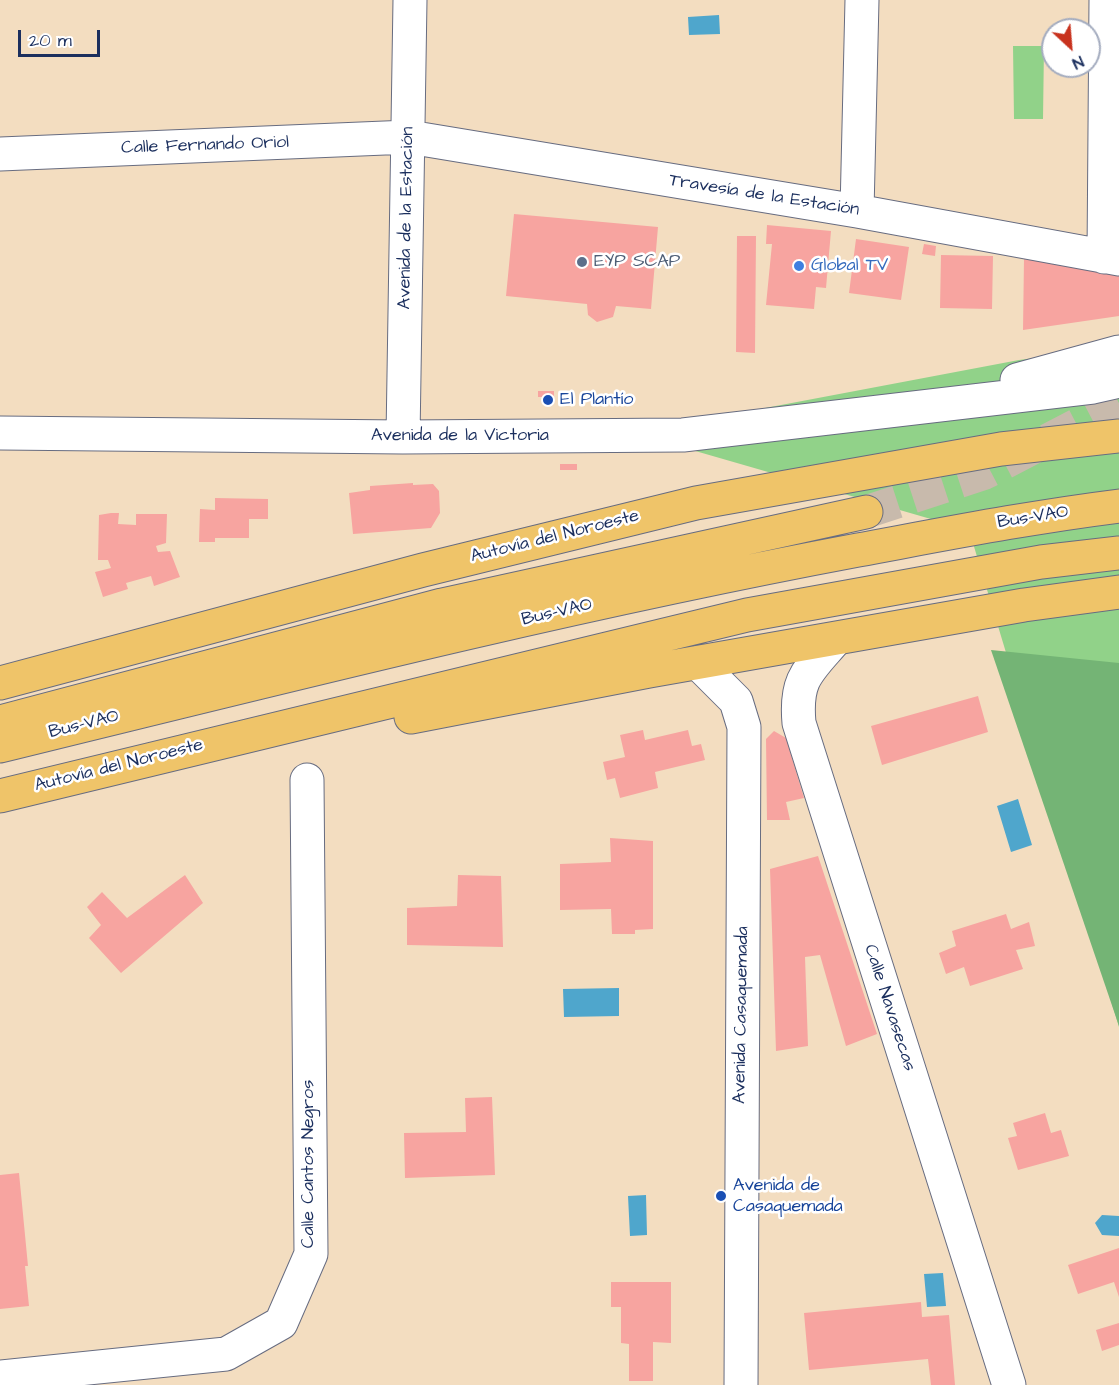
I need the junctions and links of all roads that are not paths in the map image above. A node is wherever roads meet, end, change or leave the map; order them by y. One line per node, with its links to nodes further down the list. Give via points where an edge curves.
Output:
1 (410, 0): 4 (street, Avenida de la Estación)
2 (862, 0): 6 (street)
3 (1106, 0): 7 (street)
4 (409, 137): 5 (street, Calle Fernando Oriol); 6 (street, Travesía de la Estación); 13 (street, Avenida de la Estación)
5 (0, 154)
6 (857, 211): 7 (street, Travesía de la Estación)
7 (1112, 258)
8 (1119, 352): 10 (street, Avenida de la Victoria)
9 (1119, 381): 10 (street, Avenida de la Victoria)
10 (918, 408): 13 (street, Avenida de la Victoria, via 683,435)
11 (0, 433): 13 (street, Avenida de la Victoria)
12 (1119, 436): 20 (highway, Autovía del Noroeste, via 1001,450 696,503 423,570)
13 (403, 437)
14 (1119, 506): 23 (highway, Bus-VAO, via 1042,516 736,573 423,643)
15 (866, 512): 22 (highway, via 442,604)
16 (1119, 553): 21 (highway, Autovía del Noroeste, via 1041,562 747,615)
17 (1119, 592): 18 (highway, via 1024,605)
18 (835, 640): 19 (highway); 28 (street, Calle Navasecas, via 802,676 799,723)
19 (698, 663): 21 (highway, via 375,724); 27 (street, Avenida Casaquemada, via 736,701 744,727)
20 (0, 683)
21 (351, 709): 25 (highway, Autovía del Noroeste)
22 (0, 722)
23 (0, 746)
24 (307, 780): 26 (street, Calle Cantos Negros, via 311,1254 281,1323 226,1354)
25 (0, 796)
26 (0, 1377)
27 (741, 1385)
28 (1009, 1385)

